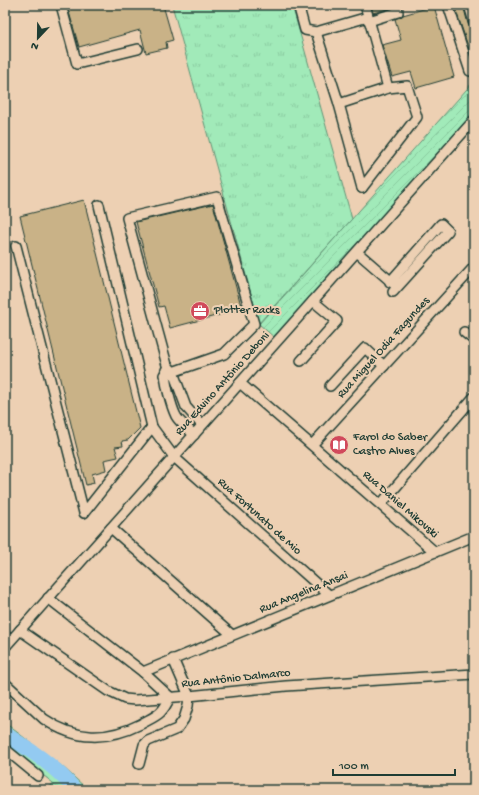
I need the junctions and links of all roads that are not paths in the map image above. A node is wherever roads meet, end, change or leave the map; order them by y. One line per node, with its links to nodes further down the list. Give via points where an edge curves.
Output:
1 (61, 5): 10 (street, via 77,64)
2 (305, 5): 9 (street, via 298,8 305,30)
3 (365, 5): 7 (street)
4 (397, 5): 7 (street, via 398,12)
5 (448, 5): 11 (street, via 470,71)
6 (469, 5): 8 (street)
7 (368, 19): 9 (street); 12 (street)
8 (474, 22)
9 (316, 32): 13 (street)
10 (138, 49)
11 (474, 67)
12 (388, 88): 13 (street); 13 (street, via 407,86 417,117 362,188)
13 (339, 104)
14 (474, 120): 17 (street, Rua Edvino Antônio Deboni)
15 (99, 205): 30 (street)
16 (16, 246): 30 (street, via 84,513)
17 (357, 252): 19 (street); 20 (street, Rua Edvino Antônio Deboni)
18 (474, 267): 24 (street, Rua Miguel Odia Fagundes)
19 (394, 287): 19 (street, via 448,231 441,224)
20 (313, 301): 23 (street, via 337,321); 26 (street, Rua Edvino Antônio Deboni)
21 (464, 332): 22 (street)
22 (474, 340)
23 (301, 361)
24 (384, 366): 27 (street, via 365,348); 32 (street, Rua Miguel Odia Fagundes)
25 (169, 374): 25 (street, via 224,354 254,324 217,197 127,218); 29 (street, via 186,407); 31 (street, via 177,417)
26 (240, 383): 29 (street, Rua Edvino Antônio Deboni); 32 (street, Rua Daniel Mikovski)
27 (330, 386)
28 (474, 398): 34 (street)
29 (202, 425): 31 (street, Rua Edvino Antônio Deboni)
30 (152, 427): 33 (street, Rua Fortunato de Mio)
31 (194, 435): 33 (street, Rua Edvino Antônio Deboni)
32 (312, 445): 34 (street, Rua Daniel Mikovski)
33 (174, 457): 35 (street, Rua Edvino Antônio Deboni); 38 (street, Rua Fortunato de Mio)
34 (381, 504): 37 (street, Rua Daniel Mikovski)
35 (111, 528): 39 (street, Rua Edvino Antônio Deboni); 41 (street)
36 (474, 536): 37 (street, Rua Angelina Ansai)
37 (435, 552): 38 (street, Rua Angelina Ansai)
38 (329, 595): 41 (street, Rua Angelina Ansai)
39 (48, 598): 40 (street, Rua Edvino Antônio Deboni); 44 (street)
40 (20, 630): 42 (street, Rua Edvino Antônio Deboni); 48 (street, Rua Antônio Dalmarco, via 116,696 135,700)
41 (232, 635): 43 (street, Rua Angelina Ansai)
42 (5, 647)
43 (173, 659): 44 (street, Rua Angelina Ansai); 47 (street)
44 (143, 672): 48 (street)
45 (474, 674): 47 (street, Rua Antônio Dalmarco, via 292,686)
46 (5, 683): 48 (street, via 51,724 66,731 85,735 107,736 122,733 162,711)
47 (189, 696): 48 (street, Rua Antônio Dalmarco); 50 (street, via 184,719 177,729 144,744)
48 (170, 697)
49 (5, 749): 51 (street)
50 (139, 764)
51 (38, 776)

